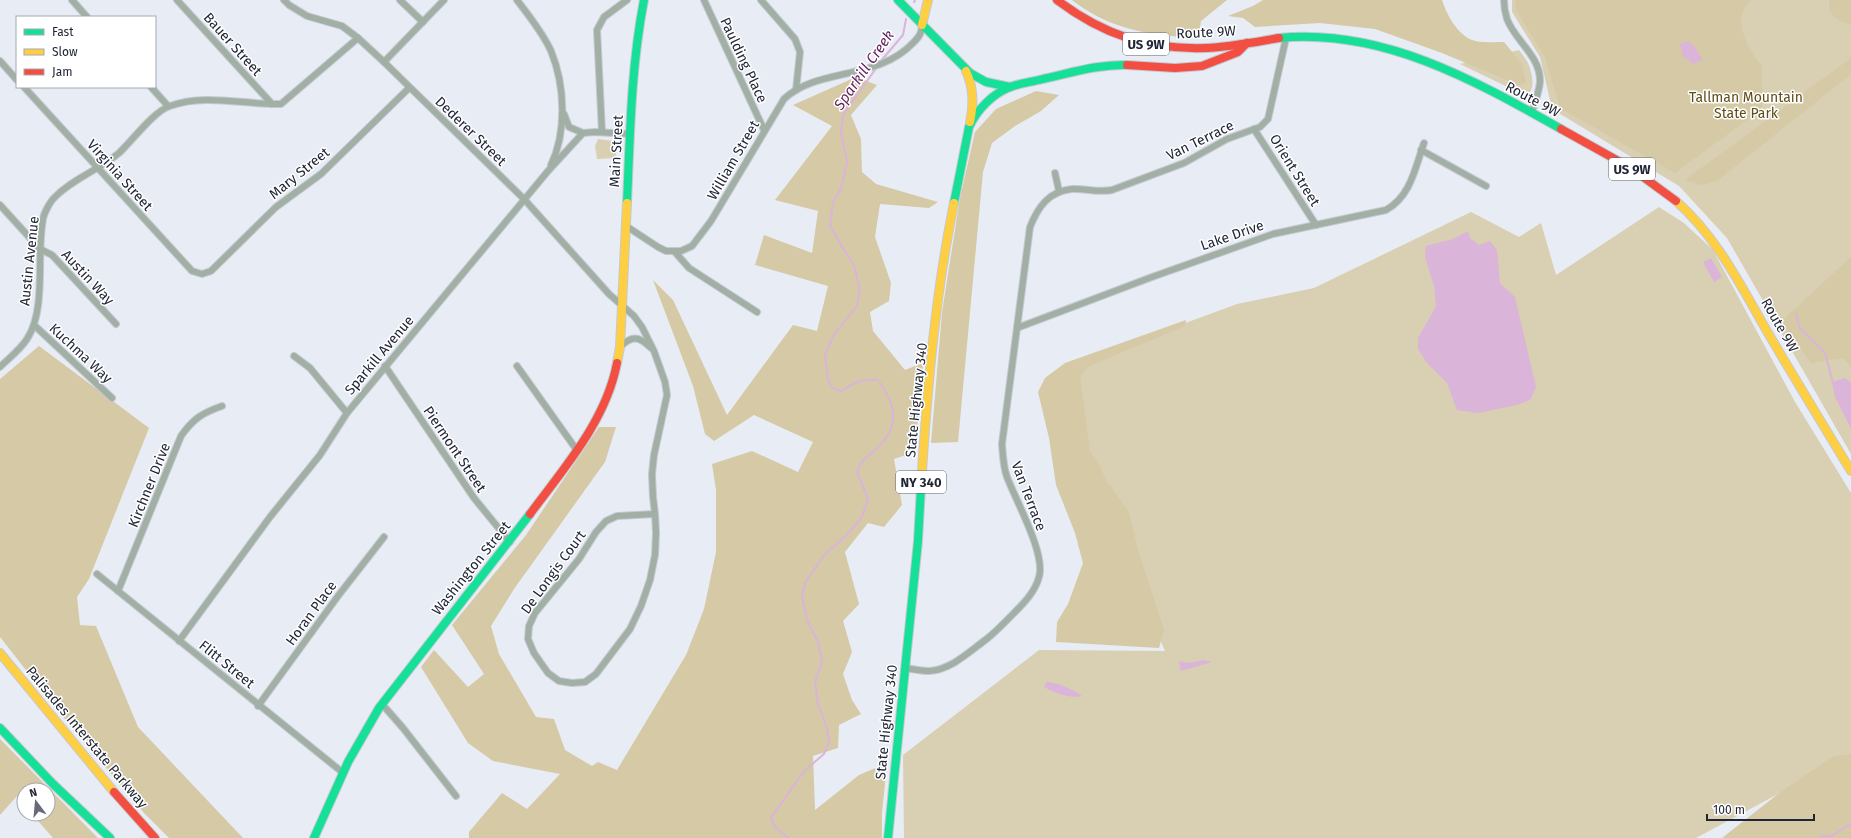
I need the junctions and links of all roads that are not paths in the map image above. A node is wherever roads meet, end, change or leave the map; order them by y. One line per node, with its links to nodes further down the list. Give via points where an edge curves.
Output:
1 (72, 0): 15 (street)
2 (177, 0): 30 (street, Bauer Street)
3 (284, 0): 18 (street, Dederer Street, via 307,16 342,26)
4 (400, 0): 16 (street)
5 (444, 0): 16 (street)
6 (517, 0): 32 (street, via 543,36 551,52 559,80)
7 (627, 0): 37 (street, via 604,17 598,26)
8 (644, 0): 39 (main road, Main Street, via 637,35)
9 (704, 0): 36 (street, Paulding Place)
10 (761, 0): 29 (street, via 795,39 800,52)
11 (898, 0): 17 (main road, NY 340)
12 (928, 0): 17 (main road)
13 (1057, 0): 20 (main road, Route 9W / US 9W, via 1092,25 1138,42 1195,48)
14 (1504, 0): 33 (street, via 1507,18 1537,66 1539,92)
15 (86, 16)
16 (423, 22): 22 (street)
17 (922, 24): 23 (main road, NY 340); 29 (street, William Street, via 919,37 895,59)
18 (358, 38): 22 (street, Dederer Street); 30 (street, Austin Avenue, via 289,98 281,104)
19 (1286, 38): 20 (main road, Route 9W / US 9W); 33 (main road, Route 9W / US 9W, via 1341,38 1396,50 1436,64); 35 (street, Van Terrace, via 1268,118)
20 (1247, 43): 25 (main road, via 1241,50 1199,67 1103,65)
21 (0, 61): 24 (street)
22 (384, 62): 28 (street, Dederer Street)
23 (961, 64): 25 (main road, via 982,80); 34 (main road, State Highway 340 / NY 340, via 970,79 972,90 973,107)
24 (16, 79)
25 (1010, 87): 34 (main road, via 982,107)
26 (25, 88): 42 (street, Virginia Street)
27 (152, 88): 31 (street)
28 (409, 88): 47 (street, Dederer Street); 53 (street, Mary Street, via 321,174 276,207 211,272)
29 (796, 90): 36 (street, William Street, via 782,101)
30 (272, 104): 31 (street, Austin Avenue, via 222,100 183,102)
31 (168, 106): 42 (street, Austin Avenue, via 118,154)
32 (562, 111): 38 (street, via 569,127); 43 (street, via 558,145)
33 (1532, 112): 69 (main road, Route 9W / US 9W, via 1643,176 1668,194 1704,228 1731,267)
34 (969, 128): 77 (main road, State Highway 340 / NY 340, via 945,247 926,415 918,542)
35 (1254, 129): 46 (street, Van Terrace, via 1227,139 1184,163 1112,190); 49 (street, Orient Street)
36 (764, 130): 52 (street, William Street, via 703,232 692,246)
37 (602, 132): 38 (street); 39 (street)
38 (583, 133): 43 (street, Sparkill Avenue)
39 (630, 134): 50 (main road, Main Street)
40 (1424, 142): 41 (street, Lake Drive)
41 (1421, 150): 45 (street); 49 (street, Lake Drive, via 1408,187 1402,198 1392,206 1379,212)
42 (97, 167): 51 (street, Austin Avenue, via 53,199 43,218); 53 (street, Virginia Street, via 192,271)
43 (548, 171): 47 (street, Sparkill Avenue)
44 (1055, 174): 46 (street)
45 (1486, 186)
46 (1059, 191): 58 (street, Van Terrace, via 1046,199 1036,212 1030,227)
47 (524, 199): 54 (street, Dederer Street, via 609,294); 62 (street, Sparkill Avenue)
48 (0, 205): 51 (street, Austin Way)
49 (1316, 225): 58 (street, Lake Drive, via 1274,234 1233,247)
50 (626, 226): 52 (street, via 658,247); 54 (main road, Main Street)
51 (40, 249): 56 (street, Austin Way, via 52,255); 57 (street, Austin Avenue, via 38,307)
52 (675, 252): 55 (street, via 689,268)
53 (202, 274)
54 (622, 305): 59 (main road, Washington Street); 60 (street, Dederer Street, via 642,327)
55 (757, 312)
56 (116, 324)
57 (34, 325): 64 (street, Austin Avenue, via 28,339); 65 (street, Kuchma Way)
58 (1017, 328): 77 (street, Van Terrace, via 1002,444 1003,459 1007,476 1036,547 1040,576 1023,604 991,636 957,660 943,668 929,671)
59 (620, 347): 60 (street, via 627,340 636,338); 68 (main road, Washington Street, via 615,376 606,399)
60 (654, 350): 70 (street, De Longis Court, via 667,396 652,474)
61 (294, 356): 67 (street, via 310,368)
62 (385, 366): 67 (street, Sparkill Avenue); 72 (street, Piermont Street, via 474,498)
63 (517, 366): 68 (street)
64 (0, 367)
65 (112, 398)
66 (222, 406): 74 (street, Kirchner Drive, via 199,416 181,436)
67 (347, 413): 75 (street, Sparkill Avenue, via 320,455 270,517)
68 (576, 449): 72 (main road, Washington Street)
69 (1851, 471)
70 (655, 514): 70 (street, De Longis Court, via 617,516 606,521 535,613 529,626 528,639 548,673 558,681 585,682 596,674 630,629 650,580 655,554)
71 (384, 537): 79 (street, Horan Place)
72 (510, 542): 78 (main road, Washington Street, via 443,623)
73 (97, 574): 74 (street, Flitt Street)
74 (118, 591): 75 (street, Flitt Street)
75 (179, 641): 79 (street, Flitt Street)
76 (0, 653): 84 (main road, Palisades Interstate Parkway, via 99,775)
77 (905, 668): 86 (main road, State Highway 340 / NY 340)
78 (382, 704): 81 (main road, Washington Street); 82 (street)
79 (258, 706): 81 (street, Flitt Street)
80 (0, 728): 83 (main road)
81 (342, 772): 85 (main road, Washington Street)
82 (456, 796)
83 (110, 838)
84 (155, 838)
85 (314, 838)
86 (888, 838)

